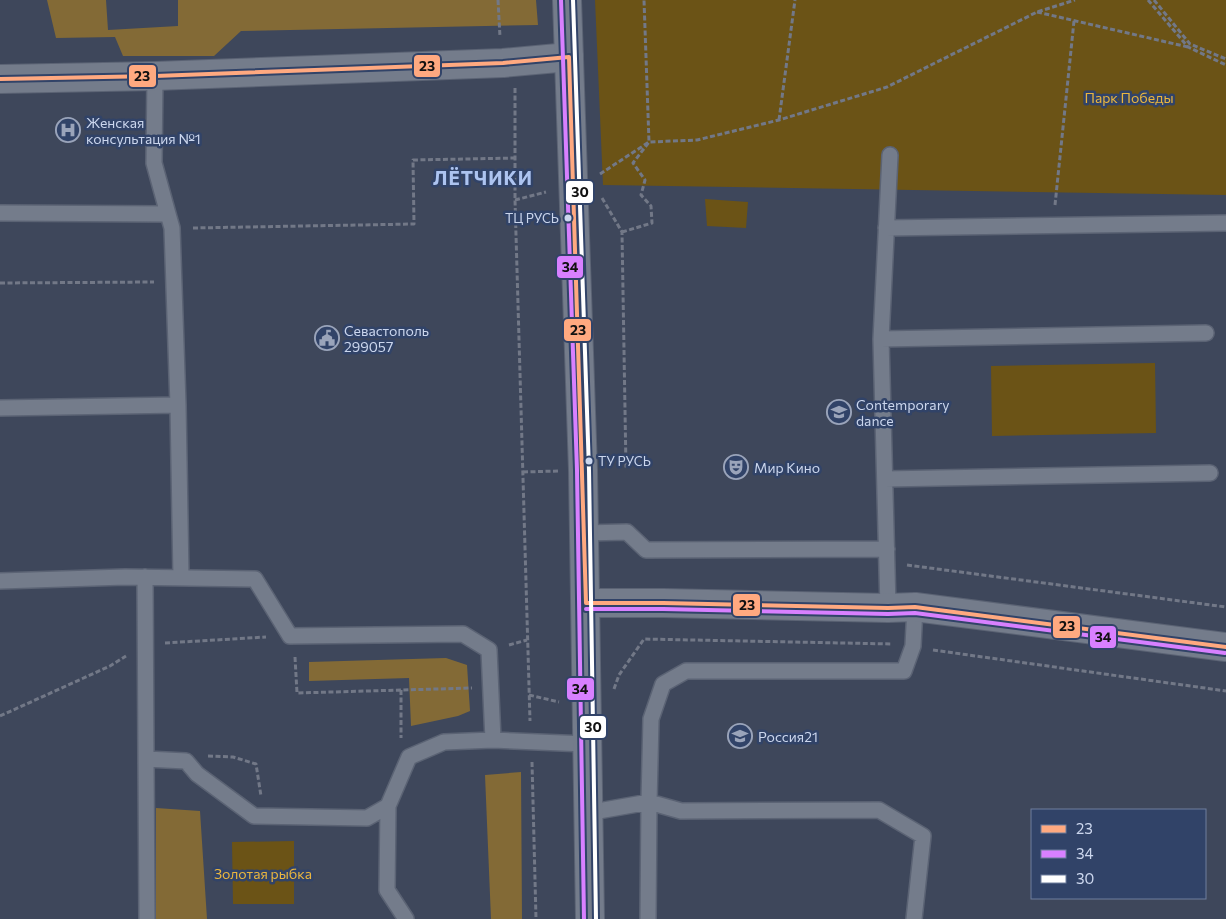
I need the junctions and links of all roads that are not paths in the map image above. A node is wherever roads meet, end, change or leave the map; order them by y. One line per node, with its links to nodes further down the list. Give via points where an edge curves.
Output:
1 (567, 0): 2 (street)
2 (569, 57): 3 (street, via 503,63); 16 (street)
3 (155, 76): 4 (street); 7 (lane, via 154,163)
4 (0, 79)
5 (890, 155): 9 (lane)
6 (0, 213): 7 (lane)
7 (170, 221): 12 (lane)
8 (1226, 223): 9 (lane)
9 (886, 228): 11 (lane)
10 (1206, 333): 11 (lane)
11 (881, 338): 15 (lane)
12 (178, 405): 13 (lane); 19 (lane)
13 (0, 408)
14 (1210, 473): 15 (lane)
15 (885, 479): 17 (lane)
16 (584, 533): 17 (lane, via 627,532 646,550); 21 (street)
17 (887, 556): 23 (lane)
18 (145, 577): 19 (lane); 20 (lane); 27 (lane)
19 (181, 577): 25 (lane, via 255,579 290,636 463,634 490,650)
20 (0, 581)
21 (586, 603): 23 (street); 26 (street)
22 (915, 607): 23 (street); 24 (street); 28 (lane, via 913,646 904,671 686,671 663,684 651,719)
23 (888, 608)
24 (1226, 647)
25 (494, 740): 26 (lane); 29 (lane, via 444,742 409,757)
26 (586, 744): 30 (street)
27 (146, 759): 29 (lane, via 186,761 197,774 254,816 367,818); 31 (lane)
28 (649, 802): 30 (lane); 34 (lane); 35 (lane, via 681,811 879,810 923,836)
29 (388, 806): 32 (lane, via 387,890)
30 (587, 812): 33 (street)
31 (146, 919)
32 (406, 919)
33 (590, 919)
34 (648, 919)
35 (914, 919)

